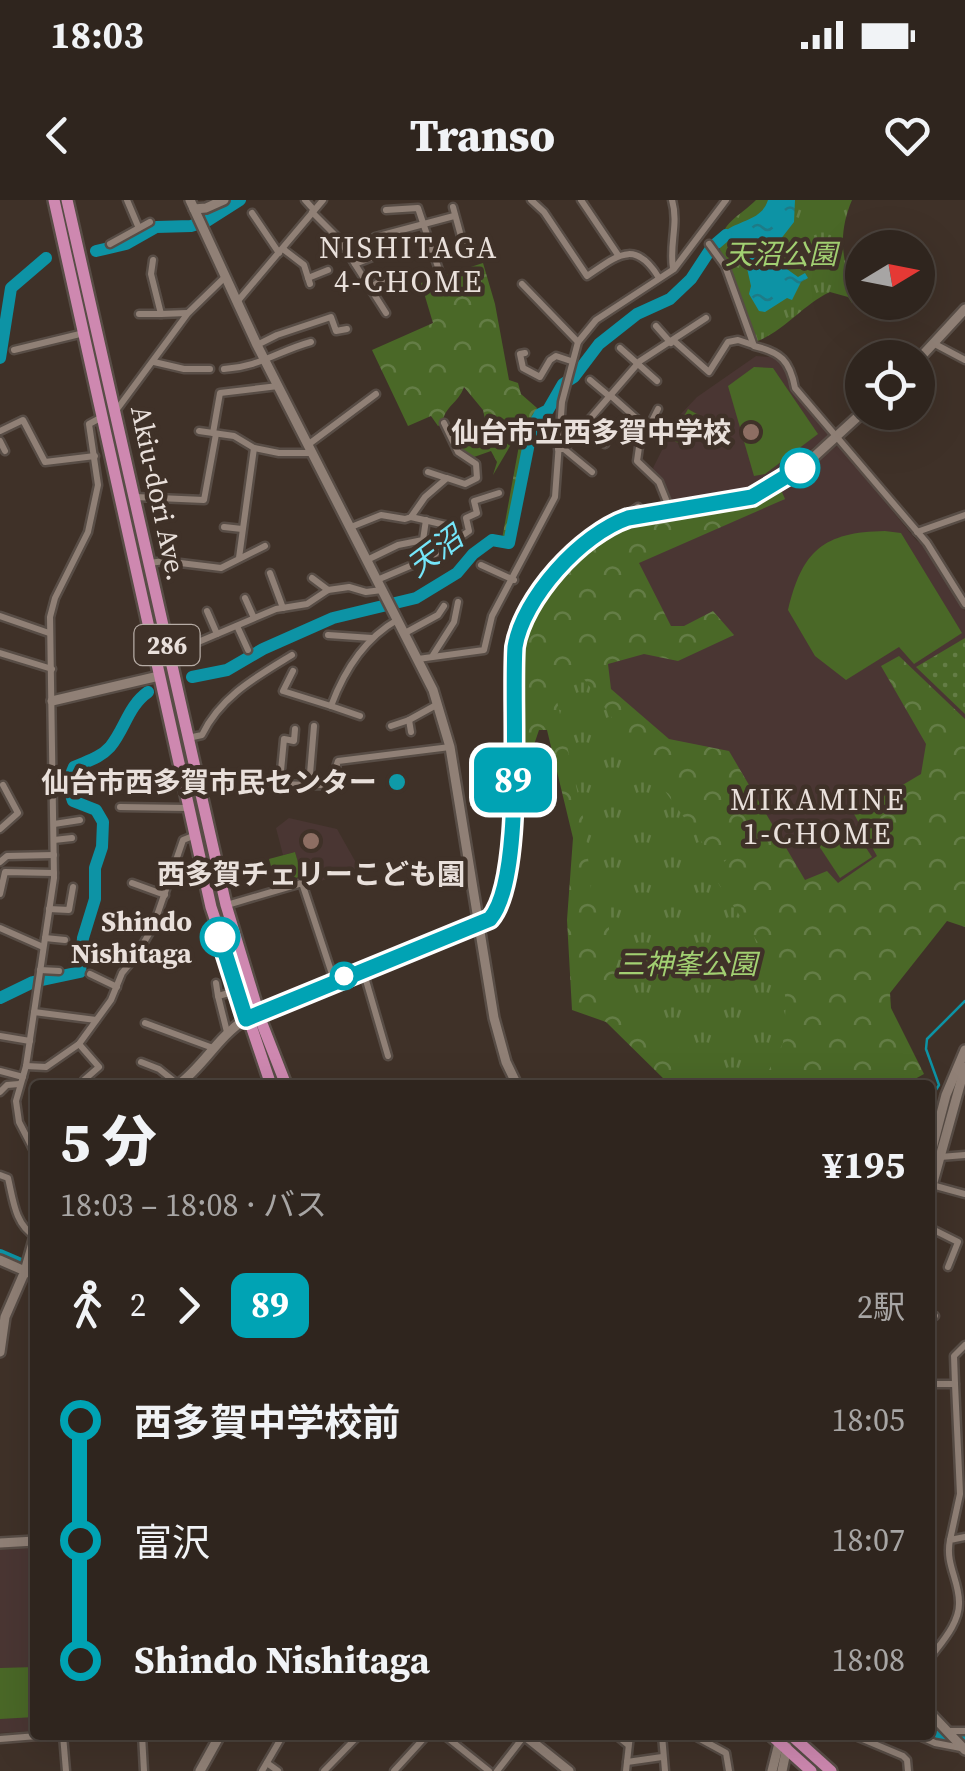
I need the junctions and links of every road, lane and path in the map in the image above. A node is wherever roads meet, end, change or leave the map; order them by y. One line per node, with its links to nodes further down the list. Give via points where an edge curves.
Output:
1 (54, 200): 42 (highway, Akiu-dori Ave. / 286)
2 (68, 200): 66 (highway, Akiu-dori Ave. / 286)
3 (127, 200): 17 (street)
4 (224, 200): 11 (street)
5 (306, 200): 13 (street)
6 (324, 200): 13 (street)
7 (531, 200): 22 (street, via 587,276)
8 (581, 200): 22 (street)
9 (672, 200): 25 (street)
10 (726, 200): 25 (street)
11 (193, 209): 29 (street)
12 (386, 210): 16 (street, via 418,208)
13 (313, 211): 20 (street); 24 (street)
14 (252, 213): 20 (street)
15 (150, 222): 17 (street)
16 (423, 223): 21 (street, via 453,211); 24 (street, via 378,236 377,257); 27 (street)
17 (138, 226): 18 (street)
18 (110, 244)
19 (708, 244): 49 (street, via 718,253)
20 (281, 251): 26 (street, via 304,265 307,278); 33 (street)
21 (464, 251)
22 (618, 255): 30 (street, via 638,255)
23 (153, 260): 38 (street)
24 (355, 264): 32 (street)
25 (674, 269): 30 (street)
26 (328, 270)
27 (440, 273)
28 (386, 277): 32 (street)
29 (224, 278): 33 (street); 35 (street)
30 (658, 278): 45 (street, via 596,320)
31 (522, 284): 45 (street)
32 (370, 288): 36 (street)
33 (237, 302): 48 (street)
34 (965, 310): 43 (street)
35 (188, 313): 38 (street); 56 (street)
36 (386, 313)
37 (139, 314): 38 (street)
38 (161, 314)
39 (706, 318): 46 (street)
40 (656, 326): 46 (street)
41 (348, 329): 48 (street, via 336,331 330,317)
42 (84, 333): 51 (street); 66 (highway, Akiu-dori Ave. / 286)
43 (935, 341)
44 (311, 342): 53 (street)
45 (578, 342): 55 (street)
46 (672, 342): 49 (street, via 709,372 728,342); 57 (street)
47 (935, 344): 54 (street)
48 (257, 345): 53 (street)
49 (754, 346): 74 (street, via 788,362 794,388)
50 (620, 348): 57 (street)
51 (14, 350)
52 (526, 353): 55 (street, via 520,354 523,368 540,378 556,356)
53 (266, 360): 59 (street); 62 (street)
54 (965, 360)
55 (571, 361): 79 (street)
56 (154, 362): 58 (street); 66 (street)
57 (638, 364): 61 (street); 64 (street)
58 (210, 369)
59 (224, 369)
60 (590, 380): 64 (street)
61 (657, 382)
62 (278, 386): 73 (street, via 220,392); 78 (street)
63 (376, 394): 78 (street)
64 (609, 395): 67 (street); 69 (street)
65 (658, 410): 88 (street, via 637,461 659,482)
66 (109, 415): 81 (street, via 89,424); 86 (highway, Akiu-dori Ave. / 286); 131 (highway, Akiu-dori Ave. / 286)
67 (637, 420)
68 (444, 424): 84 (street, via 478,473 465,484)
69 (584, 426): 76 (street); 79 (street)
70 (845, 429): 74 (street)
71 (0, 431): 81 (street, via 23,420 45,462)
72 (199, 432): 73 (street)
73 (214, 434): 77 (street); 86 (street, via 204,500)
74 (838, 436): 88 (street, via 762,493); 97 (street)
75 (0, 441): 80 (street)
76 (605, 444)
77 (254, 448): 78 (street); 96 (street)
78 (311, 449): 95 (street)
79 (561, 449): 83 (street); 105 (street, via 551,510)
80 (5, 451)
81 (95, 456): 118 (street, via 99,478 88,532 52,607)
82 (428, 472): 84 (street)
83 (592, 472)
84 (447, 478): 90 (street)
85 (499, 493): 107 (street, via 474,501 477,513 466,518 469,531)
86 (134, 497): 101 (highway, Akiu-dori Ave. / 286)
87 (638, 507): 92 (street)
88 (670, 512): 92 (street)
89 (965, 516): 97 (street)
90 (412, 517): 91 (street); 95 (street, via 381,515)
91 (426, 520): 94 (street); 100 (street, via 423,540)
92 (620, 521): 164 (street, via 560,570 518,629 514,820 498,910)
93 (224, 526): 96 (street)
94 (450, 526)
95 (351, 527): 100 (street)
96 (242, 530): 99 (street)
97 (917, 532): 110 (street)
98 (265, 546): 99 (street)
99 (239, 559): 101 (street, via 220,568)
100 (367, 560): 107 (street)
101 (148, 564): 125 (highway, Akiu-dori Ave. / 286)
102 (481, 565): 105 (street)
103 (270, 573): 112 (street)
104 (312, 578): 106 (street)
105 (514, 580): 127 (street, via 492,616 484,650)
106 (328, 590): 107 (street); 112 (street)
107 (385, 594): 116 (street)
108 (245, 598): 115 (street)
109 (458, 602): 127 (street, via 454,622)
110 (965, 604)
111 (444, 606): 119 (street)
112 (283, 608): 115 (street)
113 (207, 611): 120 (street)
114 (0, 616): 118 (street)
115 (254, 618): 117 (street)
116 (398, 620): 119 (street); 122 (street)
117 (238, 626): 120 (street); 123 (street)
118 (49, 633): 129 (street)
119 (404, 633): 128 (street)
120 (218, 634): 125 (street)
121 (328, 635): 122 (street)
122 (374, 638): 134 (street, via 348,666)
123 (248, 650)
124 (0, 653): 129 (street)
125 (168, 654): 141 (highway, Akiu-dori Ave. / 286)
126 (292, 656): 141 (street, via 237,690 202,735)
127 (432, 656): 128 (street)
128 (418, 659): 133 (street)
129 (52, 668): 132 (street)
130 (293, 670): 134 (street, via 283,691)
131 (159, 676): 132 (street); 148 (highway, Akiu-dori Ave. / 286)
132 (52, 701): 150 (street)
133 (438, 704): 136 (street); 142 (street)
134 (331, 706): 135 (street)
135 (360, 716)
136 (409, 720): 138 (street); 140 (street)
137 (314, 726): 146 (street)
138 (391, 726)
139 (294, 730): 144 (street, via 294,741 284,740)
140 (412, 732)
141 (187, 738): 162 (highway, Akiu-dori Ave. / 286)
142 (450, 747): 146 (street, via 338,761 328,786); 164 (street)
143 (228, 779): 144 (street)
144 (280, 782): 146 (street)
145 (3, 786): 151 (street, via 18,813)
146 (309, 786)
147 (120, 808): 148 (street)
148 (188, 808): 152 (highway, Akiu-dori Ave. / 286)
149 (80, 820): 150 (street)
150 (54, 824): 154 (street)
151 (0, 829)
152 (195, 836): 161 (street, via 182,840); 177 (highway, Akiu-dori Ave. / 286)
153 (72, 838): 154 (street)
154 (54, 840): 155 (street)
155 (54, 856): 156 (street, via 7,856); 157 (street)
156 (0, 862)
157 (54, 873): 160 (street, via 5,872); 163 (street)
158 (132, 883): 161 (street)
159 (72, 887): 163 (street, via 69,910)
160 (0, 894)
161 (165, 895): 169 (street)
162 (226, 905): 174 (street, via 302,884); 180 (highway, Akiu-dori Ave. / 286)
163 (49, 909): 167 (street)
164 (478, 923): 170 (street); 200 (street, via 494,1018)
165 (0, 928): 167 (street)
166 (65, 940): 167 (street)
167 (44, 942): 173 (street)
168 (114, 951): 169 (street)
169 (134, 959): 176 (street)
170 (363, 968): 174 (street); 189 (street)
171 (58, 971): 173 (street)
172 (90, 974): 176 (street)
173 (38, 978): 179 (street)
174 (334, 980): 180 (street)
175 (216, 984): 178 (street)
176 (116, 987): 181 (street)
177 (232, 992): 178 (street); 180 (highway, Akiu-dori Ave. / 286)
178 (218, 996): 183 (street)
179 (34, 1012): 181 (street); 185 (street)
180 (252, 1016): 183 (street); 198 (highway, Akiu-dori Ave. / 286); 199 (highway, Akiu-dori Ave. / 286)
181 (96, 1020): 186 (street)
182 (145, 1023): 187 (street)
183 (228, 1032): 187 (street)
184 (0, 1036): 185 (street)
185 (30, 1041): 191 (street)
186 (79, 1044): 191 (street, via 46,1067); 195 (street, via 99,1067)
187 (213, 1048): 197 (street)
188 (965, 1050): 203 (street, via 946,1094)
189 (388, 1056)
190 (140, 1062): 196 (street)
191 (26, 1066): 194 (street)
192 (965, 1067): 204 (street)
193 (0, 1071): 194 (street)
194 (21, 1080): 201 (street); 202 (street, via 16,1111)
195 (84, 1080)
196 (172, 1080)
197 (193, 1080)
198 (270, 1080)
199 (284, 1080)
200 (515, 1080)
201 (0, 1092)
202 (30, 1138)
203 (935, 1151)
204 (935, 1153)
205 (965, 1155): 206 (street)
206 (935, 1156)
207 (0, 1174): 211 (street, via 8,1178)
208 (935, 1190): 209 (street)
209 (965, 1194)
210 (935, 1230): 213 (street, via 958,1242)
211 (30, 1235)
212 (0, 1260): 214 (street)
213 (948, 1268)
214 (28, 1269): 215 (street)
215 (3, 1317): 217 (street)
216 (965, 1345): 219 (street, via 954,1356)
217 (0, 1352)
218 (935, 1384): 219 (street)
219 (954, 1384): 220 (street)
220 (961, 1434): 222 (street, via 960,1494)
221 (965, 1537): 222 (street)
222 (950, 1540): 225 (street, via 948,1561 960,1601)
223 (30, 1541): 224 (street)
224 (0, 1543)
225 (935, 1650)
226 (935, 1718): 228 (street)
227 (965, 1731): 228 (street)
228 (947, 1733): 249 (street)
229 (30, 1737): 230 (street)
230 (0, 1739)
231 (63, 1740): 254 (street)
232 (142, 1740): 255 (street)
233 (217, 1740): 256 (street)
234 (280, 1740): 251 (street)
235 (354, 1740): 258 (street)
236 (424, 1740): 253 (street)
237 (450, 1740): 259 (street)
238 (520, 1740): 260 (street)
239 (530, 1740): 261 (street)
240 (629, 1740): 252 (street)
241 (662, 1740): 250 (street)
242 (702, 1740): 263 (street, via 726,1753)
243 (782, 1740): 264 (street)
244 (783, 1740): 265 (street)
245 (785, 1740): 266 (highway)
246 (786, 1740): 267 (highway)
247 (865, 1740): 268 (street, via 903,1756)
248 (928, 1740): 249 (street)
249 (961, 1747)
250 (662, 1758): 252 (street); 262 (street)
251 (265, 1767): 257 (street)
252 (626, 1767)
253 (399, 1769)
254 (66, 1771)
255 (144, 1771)
256 (200, 1771)
257 (278, 1771)
258 (324, 1771)
259 (490, 1771)
260 (497, 1771)
261 (569, 1771)
262 (665, 1771)
263 (729, 1771)
264 (772, 1771)
265 (782, 1771)
266 (812, 1771)
267 (831, 1771)
268 (908, 1771)

